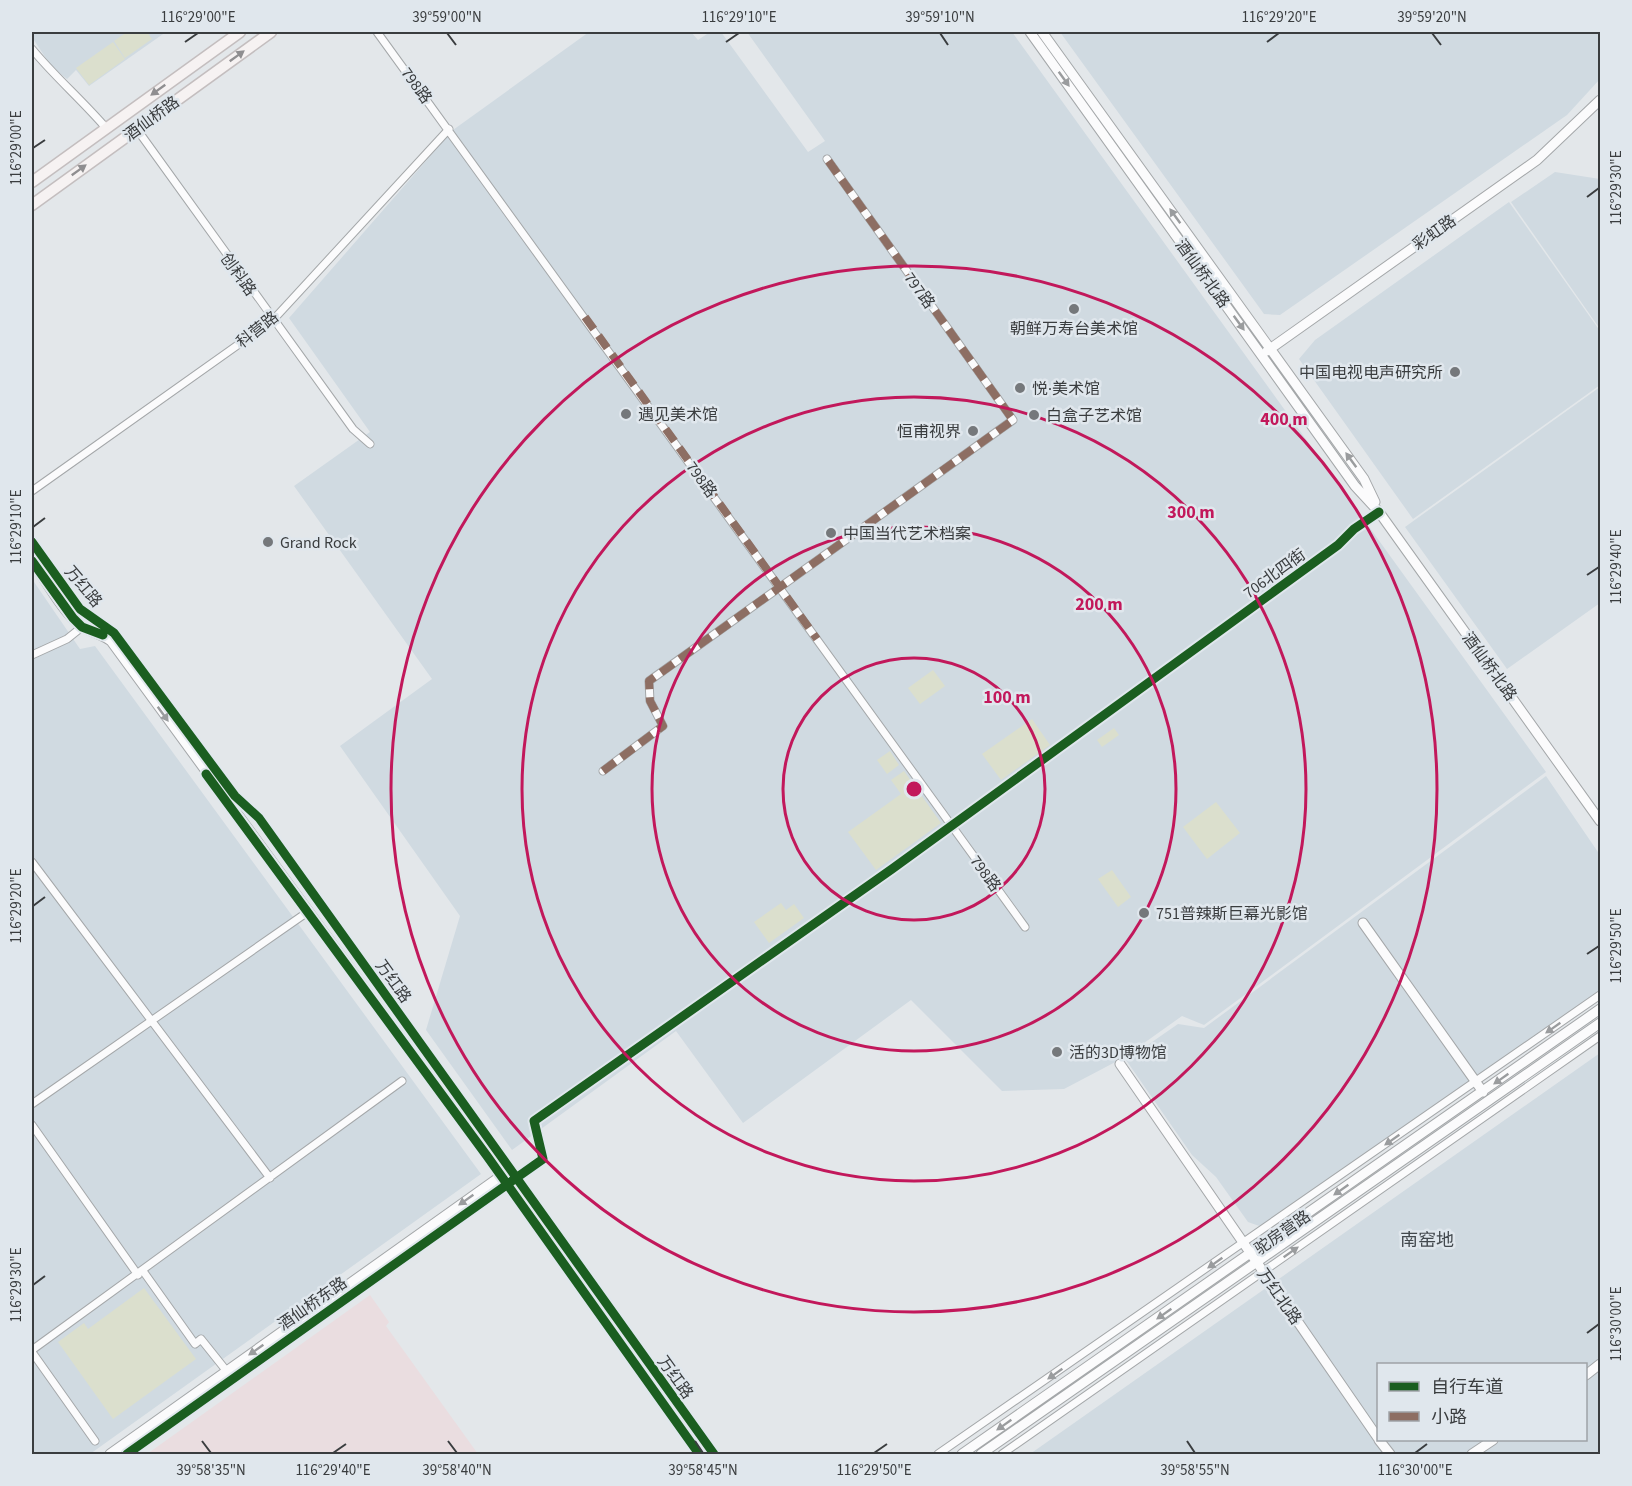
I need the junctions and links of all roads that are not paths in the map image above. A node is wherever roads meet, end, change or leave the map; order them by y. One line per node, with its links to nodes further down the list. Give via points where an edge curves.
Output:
1 (240, 32): 8 (main road, 酒仙桥路, one-way to 8)
2 (271, 32): 9 (main road, 酒仙桥路, one-way to 2)
3 (377, 32): 10 (street, 798路)
4 (1030, 32): 16 (street, 酒仙桥北路, one-way to 16)
5 (1042, 32): 15 (street, 酒仙桥北路, one-way to 5)
6 (32, 49): 8 (street)
7 (1600, 100): 15 (street, 彩虹路, via 1537,160)
8 (106, 128): 12 (main road, 酒仙桥路)
9 (136, 128): 13 (main road, 酒仙桥路, one-way to 9); 14 (street, 创科路)
10 (449, 129): 14 (street, 科营路); 22 (street, 798路)
11 (827, 159): 22 (street, 797路, via 1013,420)
12 (32, 182)
13 (32, 205)
14 (273, 320): 17 (street, 创科路, via 353,429); 18 (street, 科营路)
15 (1271, 349): 16 (street, 彩虹路); 19 (street, 酒仙桥北路, one-way to 15, via 1364,479)
16 (1262, 355): 19 (street, 酒仙桥北路)
17 (370, 444)
18 (32, 491)
19 (1379, 512): 26 (street, 酒仙桥北路); 27 (street, 706北四街)
20 (32, 542): 44 (street, 万红路, via 80,609 114,633 235,796 259,818)
21 (32, 561): 23 (street, 万红路)
22 (780, 587): 25 (street, via 649,681 650,701 663,726); 27 (street, 798路)
23 (82, 627): 24 (street, via 67,639); 29 (street, 万红路, one-way to 29, via 111,641)
24 (32, 655)
25 (603, 771)
26 (1600, 821)
27 (951, 825): 31 (street, 798路); 44 (street, 706北四街, via 534,1121 543,1159)
28 (32, 862): 34 (street)
29 (309, 911): 34 (street); 45 (street, 万红路)
30 (1363, 922): 39 (street)
31 (1025, 927)
32 (1600, 995): 39 (street, one-way to 39)
33 (1600, 1009): 40 (street, 驼房营路, one-way to 40)
34 (152, 1019): 41 (street); 43 (street)
35 (1600, 1023): 48 (street, 驼房营路)
36 (1600, 1036): 49 (street, one-way to 36)
37 (1120, 1064): 46 (street, 万红北路)
38 (402, 1081): 43 (street)
39 (1476, 1082): 40 (street); 46 (street, one-way to 46)
40 (1483, 1092): 47 (street, 驼房营路, one-way to 47)
41 (32, 1104)
42 (32, 1125): 50 (street)
43 (270, 1178): 50 (street)
44 (517, 1178): 45 (street, 酒仙桥东路); 62 (street, 万红路)
45 (503, 1180): 53 (street, 酒仙桥东路); 61 (street, 万红路)
46 (1243, 1243): 47 (street, 万红北路); 63 (street, one-way to 63)
47 (1250, 1254): 48 (street, 万红北路); 64 (street, 驼房营路, one-way to 64)
48 (1257, 1262): 49 (street, 万红北路); 65 (street, 驼房营路)
49 (1263, 1272): 55 (street, 万红北路); 66 (street)
50 (140, 1273): 51 (street); 53 (street, via 195,1344 201,1339)
51 (32, 1351): 56 (street)
52 (1600, 1364): 54 (street)
53 (230, 1374): 59 (street, 酒仙桥东路); 60 (street, 酒仙桥东路)
54 (1587, 1374)
55 (1377, 1436)
56 (94, 1441)
57 (1380, 1441): 67 (street, 万红北路)
58 (1492, 1441): 68 (street)
59 (110, 1455)
60 (127, 1455)
61 (699, 1455)
62 (714, 1455)
63 (938, 1455)
64 (962, 1455)
65 (981, 1455)
66 (1002, 1455)
67 (1390, 1455)
68 (1472, 1455)

